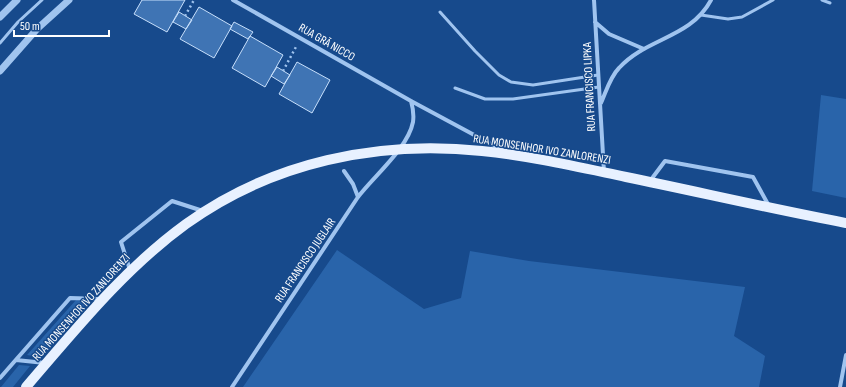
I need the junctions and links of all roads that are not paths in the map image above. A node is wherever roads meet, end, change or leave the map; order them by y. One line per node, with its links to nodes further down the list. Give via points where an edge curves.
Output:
1 (17, 0): 12 (street)
2 (42, 0): 14 (lane)
3 (69, 0): 16 (street, via 37,29)
4 (233, 0): 20 (street, RUA GRÃ NICCO)
5 (594, 0): 13 (street, RUA FRANCISCO LIPKA)
6 (710, 0): 11 (street)
7 (773, 0): 11 (lane, via 742,17 728,19)
8 (822, 0): 9 (lane)
9 (830, 2)
10 (440, 12): 17 (lane, via 479,56 499,75 511,82 533,85)
11 (701, 15): 15 (street, via 687,27)
12 (0, 17)
13 (595, 22): 15 (street, via 610,34); 17 (street, RUA FRANCISCO LIPKA)
14 (0, 43)
15 (644, 49): 21 (street, via 618,68)
16 (0, 71)
17 (598, 75): 18 (street, RUA FRANCISCO LIPKA)
18 (599, 87): 19 (lane, via 513,99 485,99); 21 (street, RUA FRANCISCO LIPKA)
19 (455, 88)
20 (411, 101): 22 (street, via 414,121); 23 (street, RUA GRÃ NICCO)
21 (600, 106): 25 (street, RUA FRANCISCO LIPKA)
22 (400, 149): 23 (main road, RUA MONSENHOR IVO ZANLORENZI, via 460,149); 27 (street, RUA FRANCISCO JUGLAIR); 29 (main road, RUA MONSENHOR IVO ZANLORENZI, via 315,162 241,190)
23 (511, 154): 25 (main road, RUA MONSENHOR IVO ZANLORENZI)
24 (344, 171): 27 (street)
25 (604, 172): 26 (main road, RUA MONSENHOR IVO ZANLORENZI)
26 (650, 182): 28 (main road, RUA MONSENHOR IVO ZANLORENZI); 28 (street, via 665,161 753,177)
27 (358, 197): 38 (street, RUA FRANCISCO JUGLAIR)
28 (770, 207): 30 (main road, RUA MONSENHOR IVO ZANLORENZI)
29 (204, 211): 31 (main road, RUA MONSENHOR IVO ZANLORENZI); 31 (street, via 172,202 166,206 121,242)
30 (846, 222)
31 (130, 270): 32 (main road, RUA MONSENHOR IVO ZANLORENZI)
32 (103, 299): 34 (street, via 70,298); 35 (main road, RUA MONSENHOR IVO ZANLORENZI)
33 (846, 354): 39 (street)
34 (16, 360): 35 (street); 36 (street)
35 (47, 363): 37 (main road, RUA MONSENHOR IVO ZANLORENZI)
36 (0, 378)
37 (26, 387)
38 (232, 387)
39 (840, 387)

